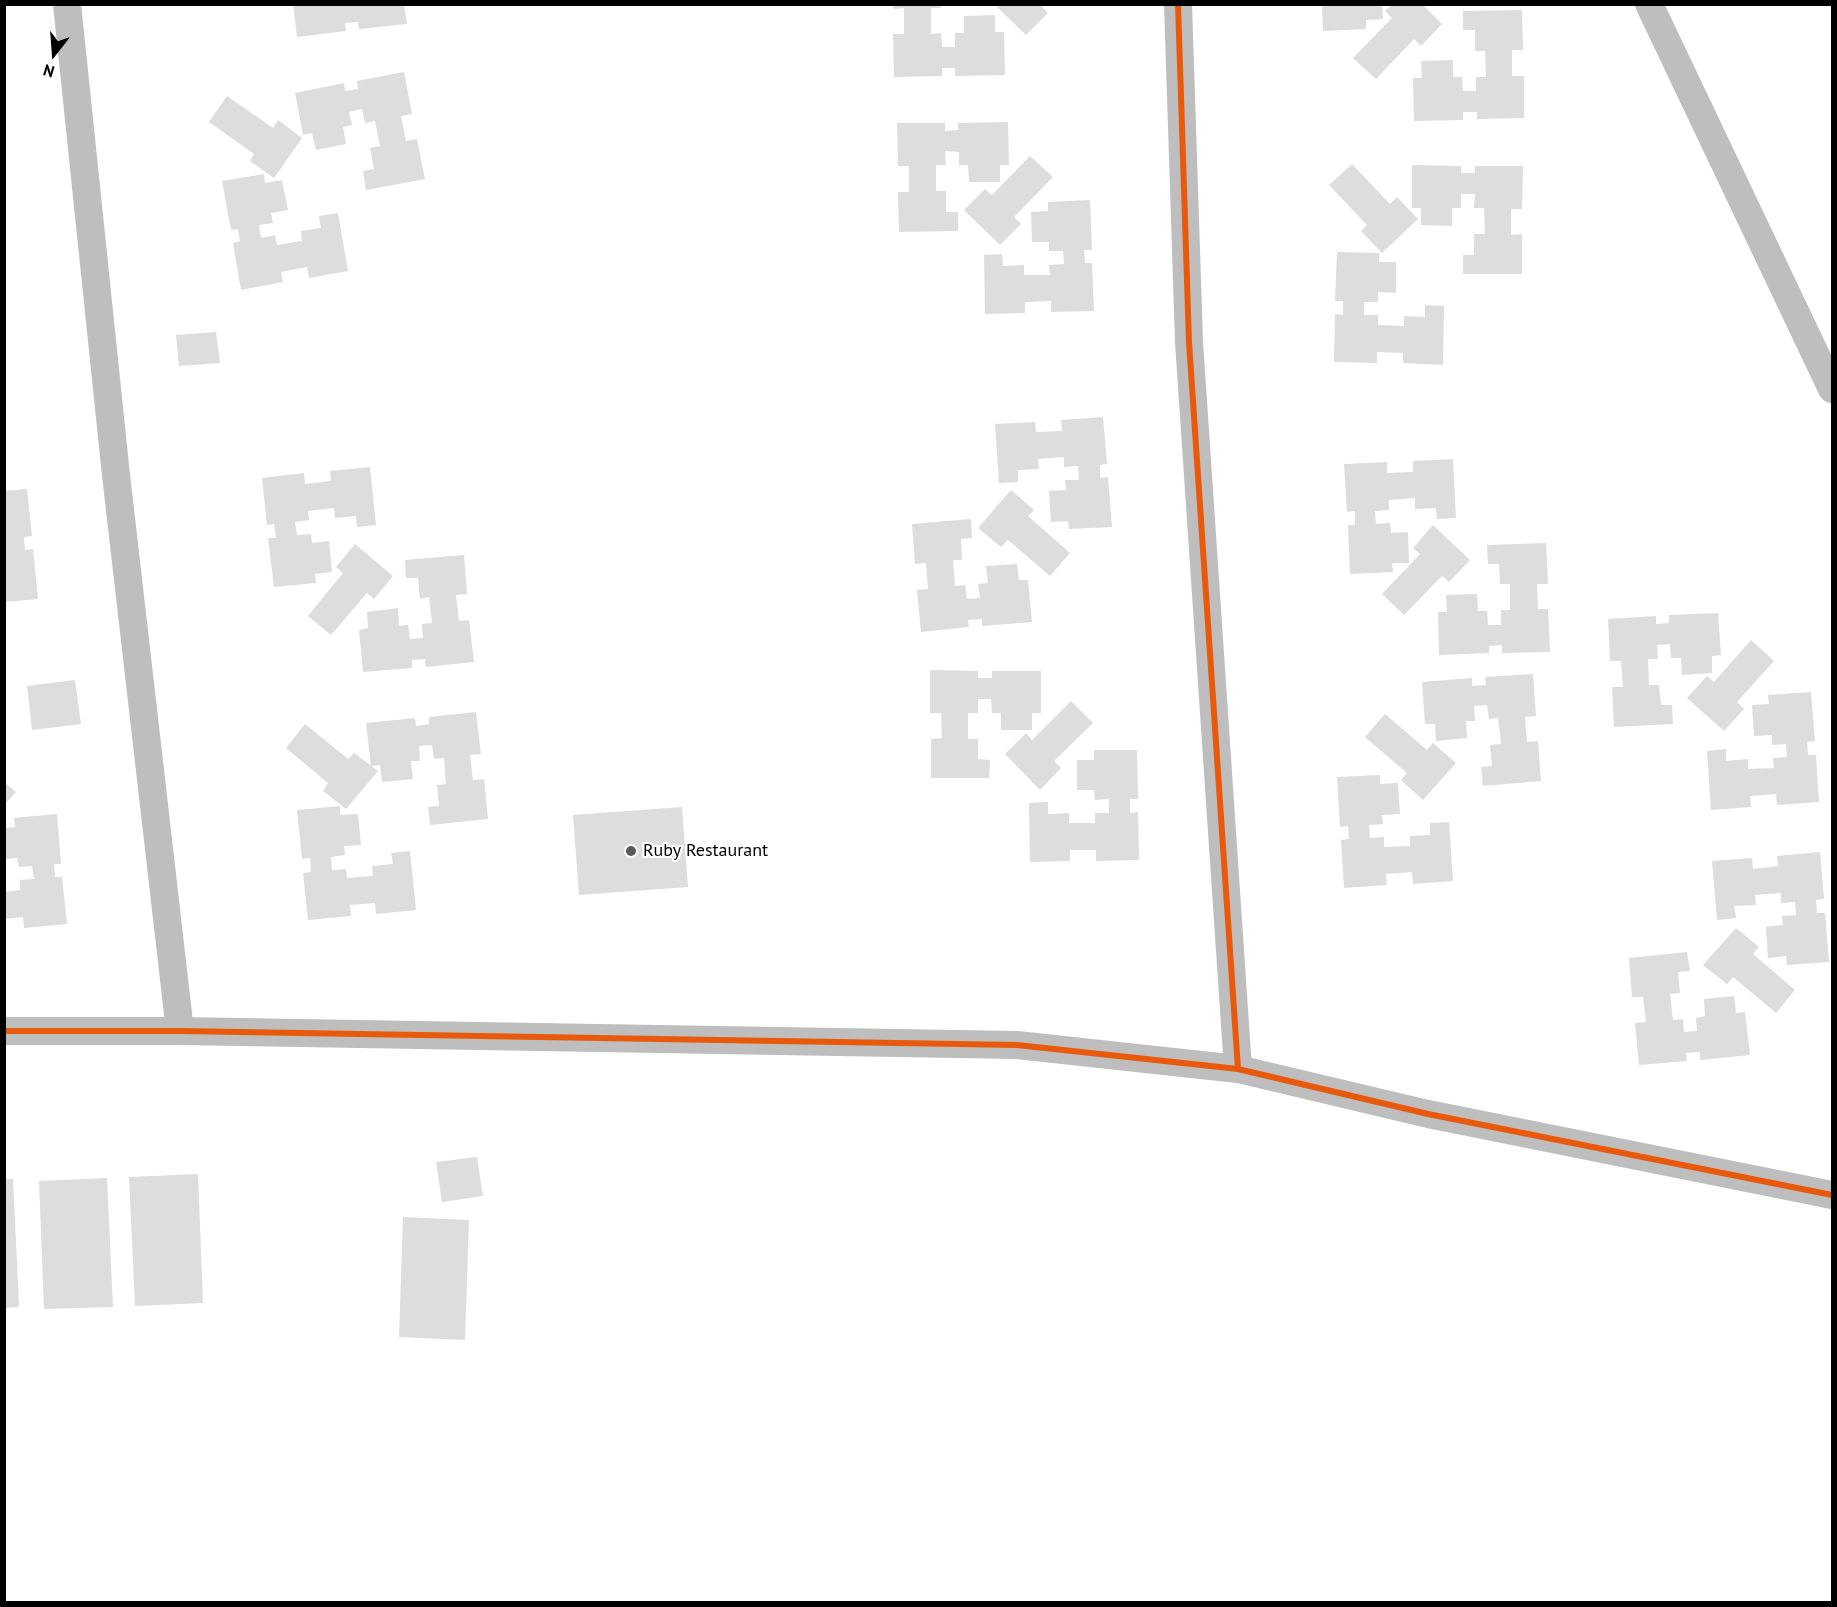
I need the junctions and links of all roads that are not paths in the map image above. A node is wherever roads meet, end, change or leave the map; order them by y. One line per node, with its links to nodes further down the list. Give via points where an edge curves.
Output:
1 (67, 4): 6 (street)
2 (1178, 4): 7 (street, via 1189,342)
3 (1649, 4): 4 (street)
4 (1833, 390)
5 (4, 1031): 6 (street)
6 (180, 1031): 7 (street, via 1017,1045)
7 (1238, 1069): 8 (street, via 1428,1114)
8 (1833, 1195)

